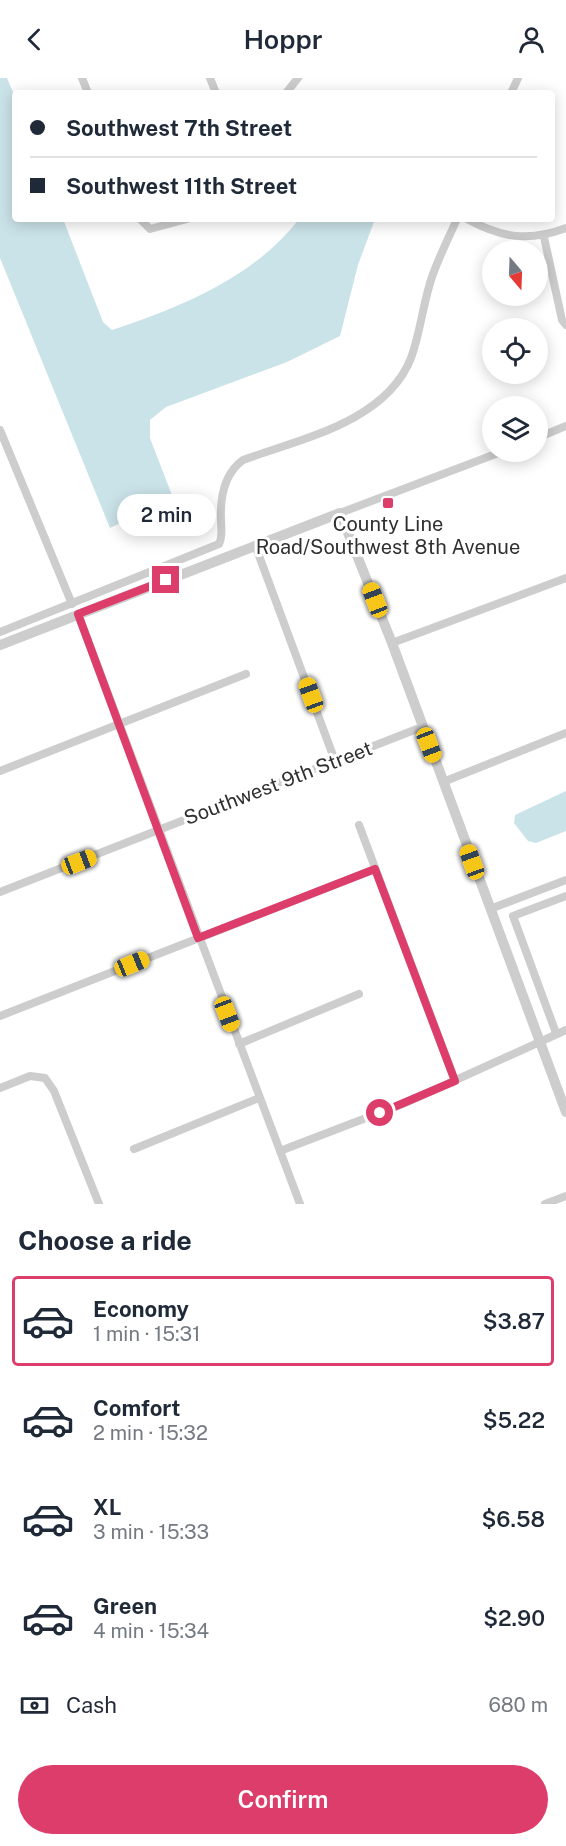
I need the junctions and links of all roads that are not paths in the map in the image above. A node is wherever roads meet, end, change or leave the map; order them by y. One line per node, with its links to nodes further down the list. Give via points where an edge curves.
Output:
1 (298, 78): 2 (street)
2 (288, 90)
3 (143, 222): 4 (street, via 150,229)
4 (176, 222)
5 (456, 222): 17 (street, via 433,274 410,359 392,388 342,423 233,467 227,476 219,544)
6 (472, 222): 8 (street, via 516,237)
7 (566, 228): 8 (street)
8 (544, 237): 9 (street)
9 (566, 325)
10 (566, 426): 12 (street)
11 (0, 430): 17 (street)
12 (548, 433)
13 (482, 459): 14 (street)
14 (340, 513): 15 (street); 20 (street)
15 (255, 545): 18 (street); 26 (street)
16 (566, 578): 20 (street)
17 (72, 604): 19 (street)
18 (78, 614): 21 (street); 23 (street)
19 (0, 632)
20 (392, 643): 24 (street)
21 (0, 645)
22 (246, 674): 23 (street)
23 (120, 724): 27 (street); 30 (street)
24 (422, 727): 26 (street, Southwest 9th Street); 28 (street)
25 (566, 733): 28 (street)
26 (335, 761): 30 (street, Southwest 9th Street)
27 (0, 771)
28 (443, 782): 35 (street)
29 (359, 825): 31 (street)
30 (158, 831): 33 (street, Southwest 9th Street); 36 (street)
31 (375, 869): 36 (street); 43 (street)
32 (566, 880): 35 (street)
33 (0, 892)
34 (566, 896): 40 (street, via 513,916)
35 (490, 909): 41 (street)
36 (198, 938): 38 (street); 42 (street)
37 (359, 994): 42 (street)
38 (0, 1016)
39 (566, 1030): 40 (street)
40 (556, 1033): 41 (street)
41 (539, 1040): 43 (street); 46 (street)
42 (239, 1044): 45 (street)
43 (455, 1081): 48 (street)
44 (0, 1088): 50 (street, via 30,1076 45,1078 54,1091)
45 (259, 1098): 47 (street); 48 (street)
46 (566, 1112)
47 (134, 1149)
48 (280, 1151): 51 (street)
49 (566, 1196): 52 (street)
50 (99, 1204)
51 (300, 1204)
52 (545, 1204)

